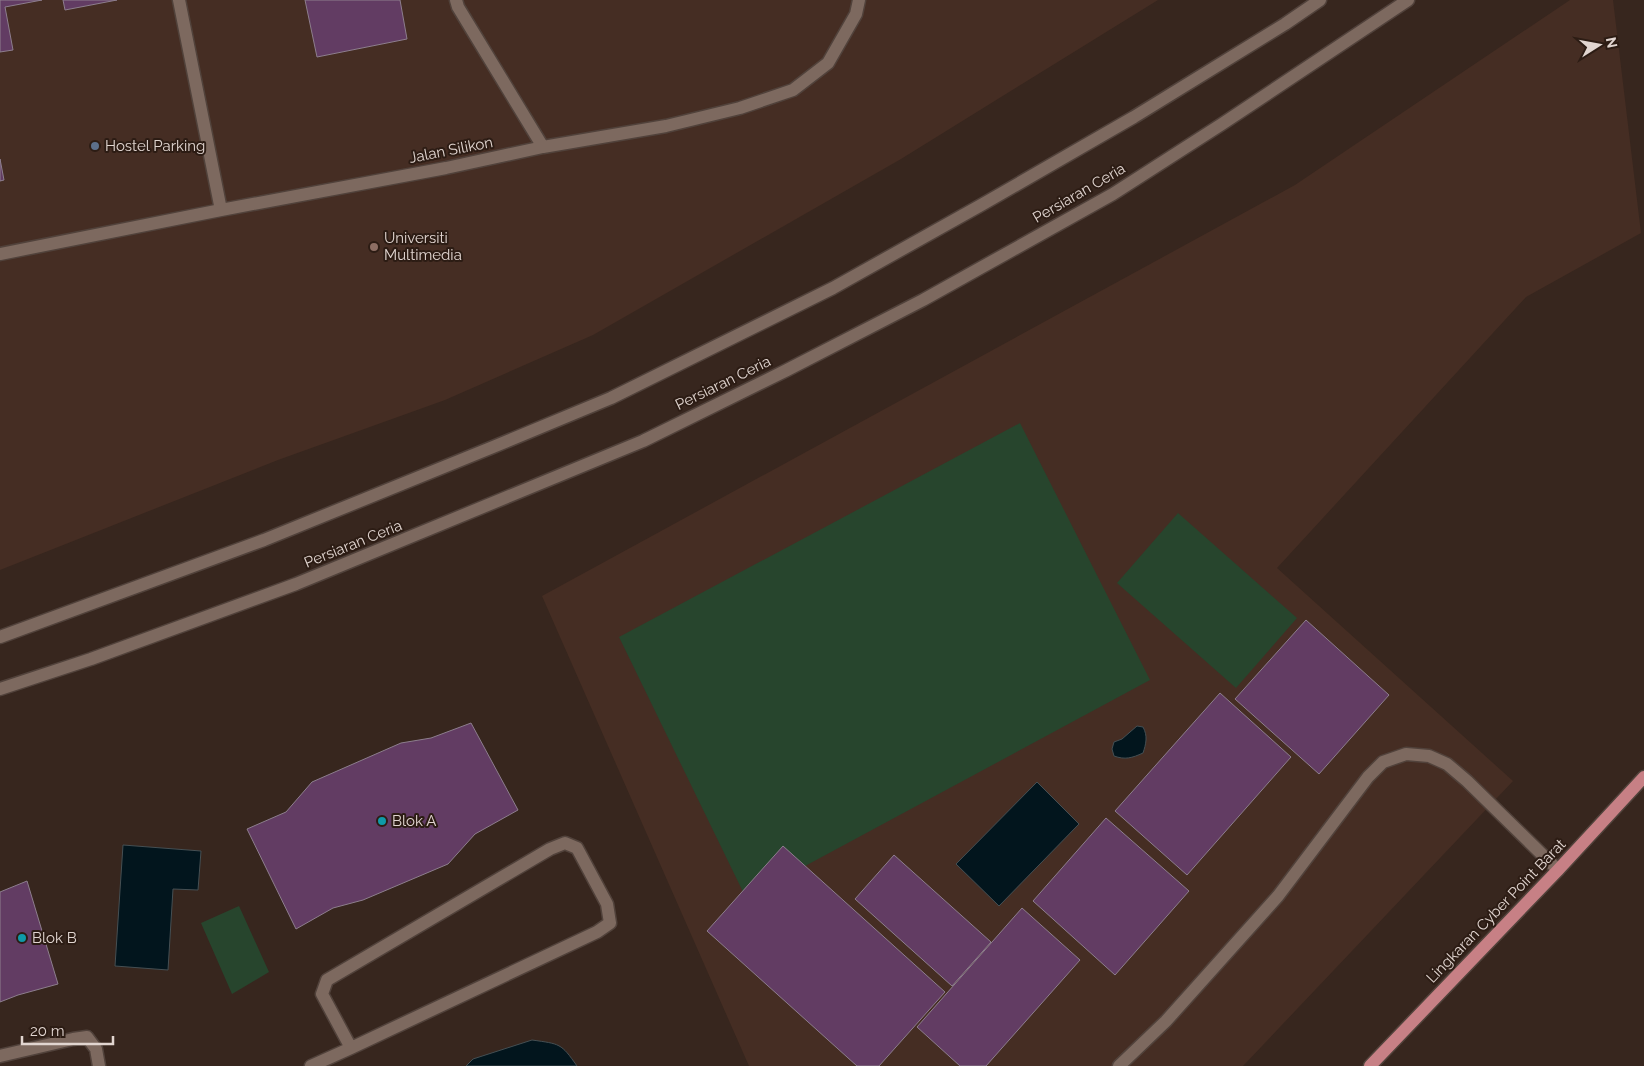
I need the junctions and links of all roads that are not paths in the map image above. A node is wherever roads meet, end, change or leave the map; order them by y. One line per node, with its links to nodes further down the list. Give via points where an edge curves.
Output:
1 (179, 0): 7 (street)
2 (456, 0): 6 (street)
3 (859, 0): 6 (street, Jalan Silikon, via 856,14 828,63 793,90 740,108 675,124)
4 (1320, 0): 9 (street, via 1134,117 975,209 834,288 611,398 264,540)
5 (1408, 0): 10 (street, Persiaran Ceria, via 1113,194 923,300 643,441 296,584)
6 (543, 147): 7 (street, Jalan Silikon)
7 (221, 210): 8 (street, Jalan Silikon)
8 (0, 254)
9 (0, 637)
10 (0, 689)
11 (1644, 777): 12 (main road, Lingkaran Cyber Point Barat)
12 (1558, 870): 17 (street, via 1447,764 1429,756 1406,754 1383,762 1368,777 1278,896 1166,1021); 18 (main road, Lingkaran Cyber Point Barat)
13 (351, 1048): 13 (street, via 322,994 326,980 550,849 565,843 577,848 607,904 610,923); 16 (street)
14 (0, 1056): 15 (street, via 86,1037 96,1049)
15 (99, 1066)
16 (311, 1066)
17 (1119, 1066)
18 (1370, 1066)

